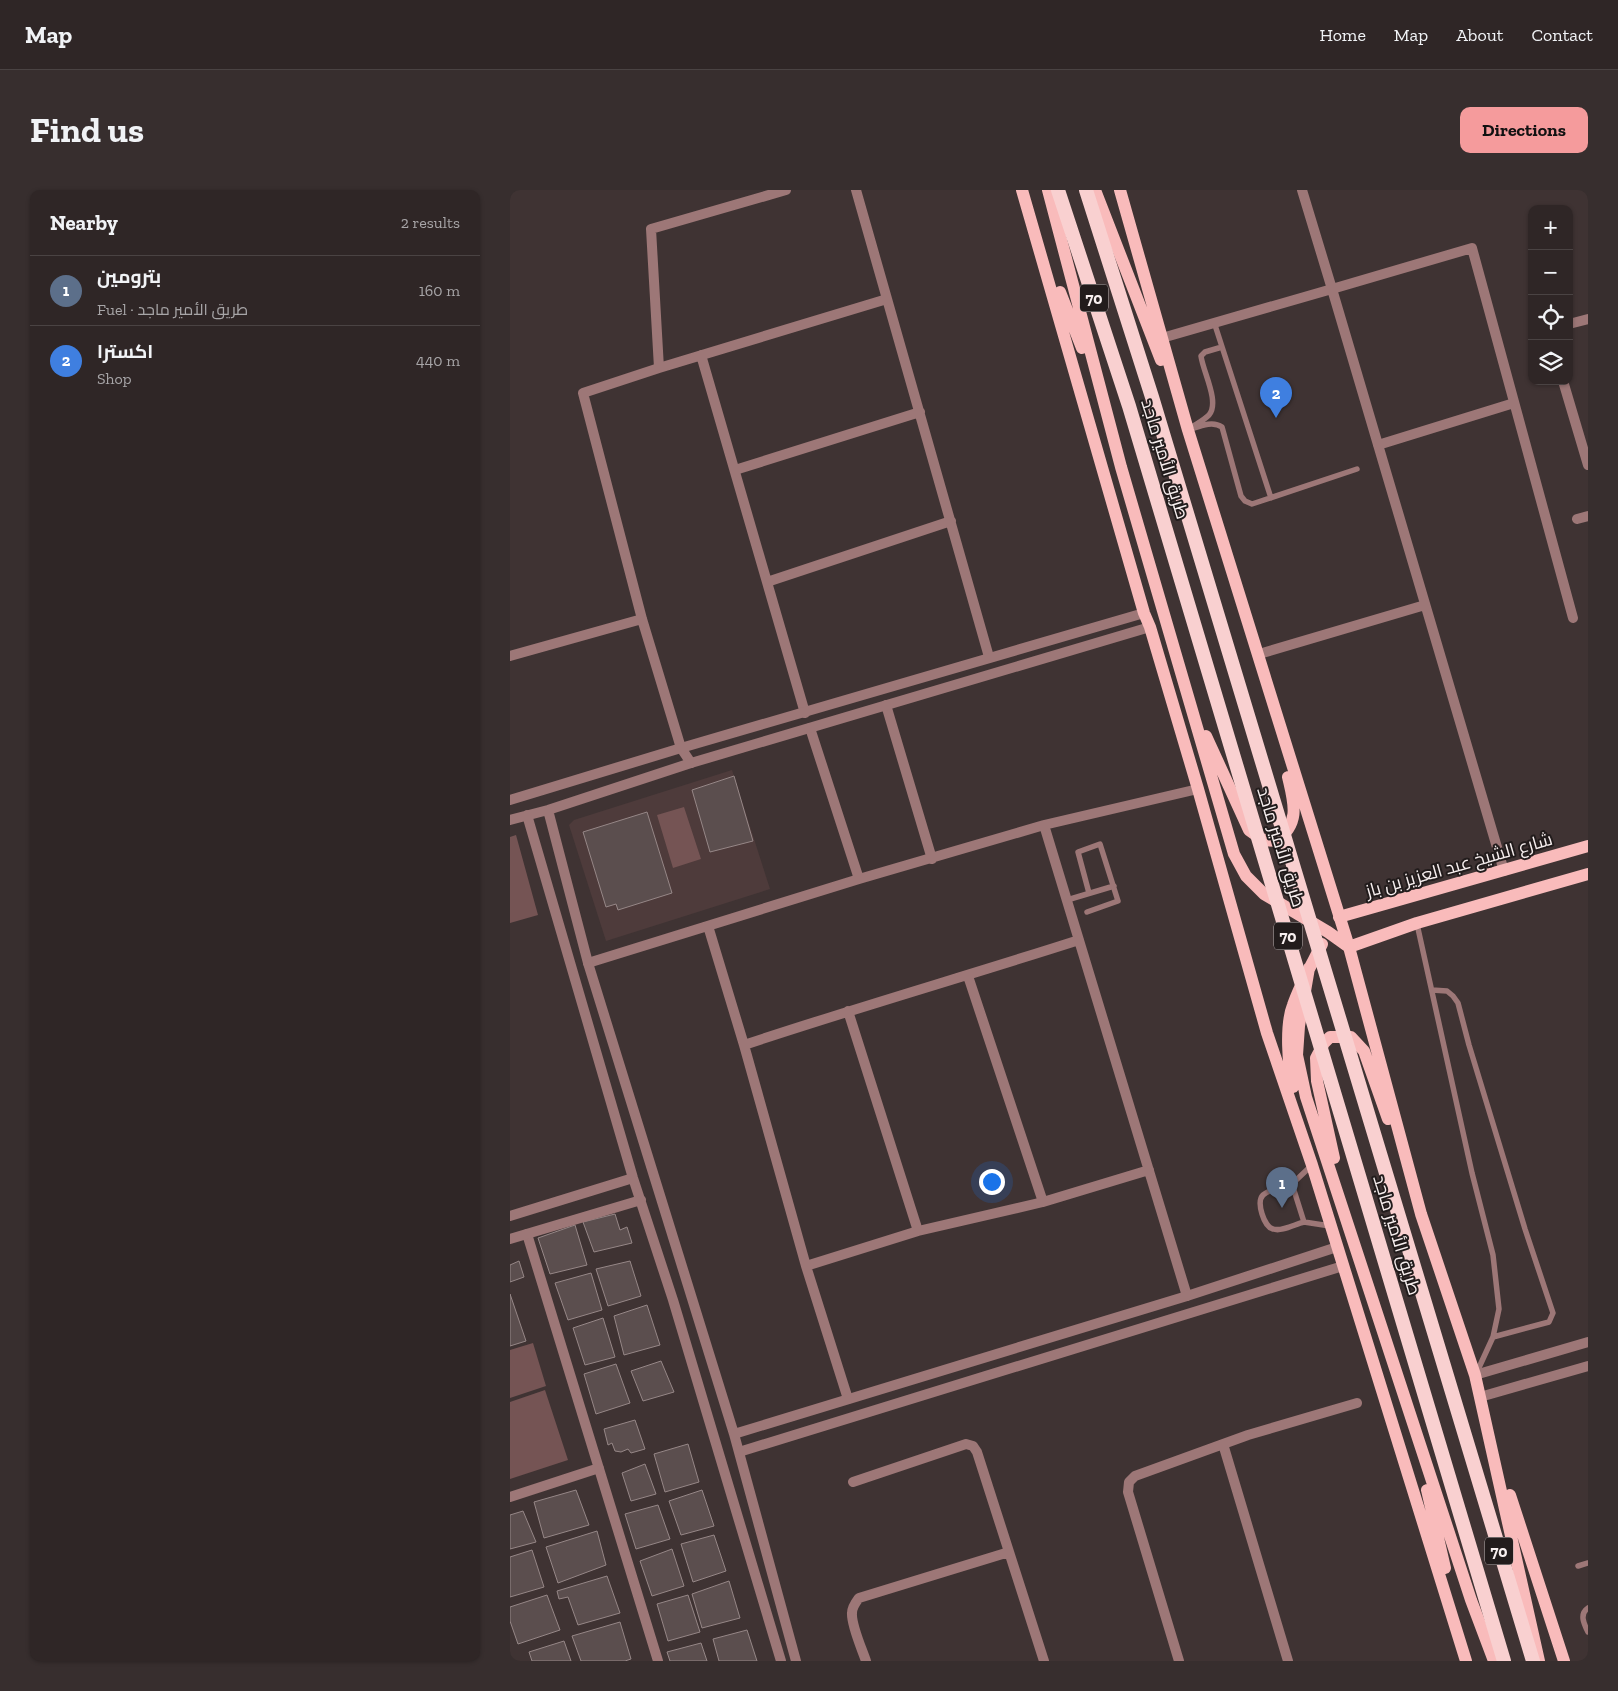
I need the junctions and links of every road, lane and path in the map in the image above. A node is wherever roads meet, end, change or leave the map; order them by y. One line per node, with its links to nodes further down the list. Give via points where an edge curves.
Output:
1 (786, 190): 19 (street, via 651,229)
2 (856, 190): 12 (street)
3 (1022, 190): 10 (main road)
4 (1048, 190): 26 (main road)
5 (1058, 190): 129 (highway, طريق الأمير ماجد / 70, via 1130,406)
6 (1086, 190): 130 (highway, طريق الأمير ماجد / 70, via 1152,397)
7 (1095, 190): 23 (main road)
8 (1120, 190): 16 (main road)
9 (1302, 190): 11 (street)
10 (1029, 213): 26 (main road, via 1082,348); 35 (main road)
11 (1332, 289): 14 (street); 21 (street, via 1472,248); 24 (street)
12 (887, 299): 18 (street); 22 (street)
13 (1588, 319): 15 (street)
14 (1214, 322): 16 (street); 17 (lane)
15 (1573, 323)
16 (1162, 338): 23 (main road)
17 (1222, 347): 23 (lane, via 1201,356 1213,406 1207,417); 29 (lane)
18 (701, 355): 19 (street); 28 (street)
19 (659, 368): 37 (street, via 583,393)
20 (1564, 385): 25 (street)
21 (1514, 403): 24 (street); 36 (street)
22 (920, 412): 28 (street); 32 (street)
23 (1188, 430): 29 (lane, via 1212,424 1222,427 1245,501 1252,504); 39 (main road)
24 (1378, 444): 34 (street)
25 (1588, 465)
26 (1121, 467): 43 (main road)
27 (1357, 469): 29 (lane)
28 (734, 470): 33 (street)
29 (1271, 498)
30 (1588, 516): 31 (street)
31 (1577, 519)
32 (951, 521): 33 (street); 41 (street)
33 (767, 582): 45 (street)
34 (1425, 605): 39 (street); 57 (street)
35 (1144, 612): 38 (main road); 41 (street)
36 (1573, 618)
37 (642, 619): 40 (street); 47 (street)
38 (1150, 627): 44 (street); 49 (main road)
39 (1259, 654): 42 (main road)
40 (510, 656)
41 (990, 657): 45 (street)
42 (1263, 669): 43 (main road, via 1295,804 1295,815 1288,829 1276,841 1263,840 1249,830); 64 (main road)
43 (1186, 693): 67 (main road, via 1234,854 1246,876 1264,894)
44 (886, 705): 46 (street); 56 (street)
45 (805, 713): 47 (street)
46 (810, 728): 48 (street); 59 (street)
47 (681, 748): 48 (street); 50 (street)
48 (691, 763): 51 (street)
49 (1198, 789): 54 (street); 76 (main road, via 1267,1033)
50 (510, 800)
51 (548, 810): 52 (street); 70 (street)
52 (527, 814): 53 (street); 78 (street)
53 (510, 820)
54 (1044, 825): 56 (street); 62 (street)
55 (1588, 846): 57 (main road, شارع الشيخ عبد العزيز بن باز)
56 (932, 859): 59 (street)
57 (1504, 871): 64 (main road, شارع الشيخ عبد العزيز بن باز)
58 (1588, 874): 65 (main road)
59 (860, 879): 66 (street)
60 (1114, 886): 61 (lane); 61 (lane, via 1099,844 1078,852); 63 (lane, via 1118,901)
61 (1089, 893): 62 (lane)
62 (1067, 900): 68 (street)
63 (1087, 912)
64 (1339, 917): 67 (main road); 69 (main road)
65 (1417, 923): 69 (main road); 73 (lane)
66 (708, 926): 70 (street); 75 (street)
67 (1328, 932): 69 (main road); 71 (main road)
68 (1078, 940): 72 (street); 77 (street)
69 (1349, 947): 82 (main road)
70 (588, 963): 93 (street)
71 (1309, 968): 76 (main road, via 1292,1006 1288,1040 1290,1072); 86 (main road, via 1297,1055 1306,1097)
72 (968, 976): 74 (street); 81 (street)
73 (1432, 990): 96 (lane, via 1472,1174 1494,1256 1498,1309); 96 (lane, via 1447,991 1458,1003 1553,1314 1549,1322 1540,1326)
74 (848, 1011): 75 (street); 87 (street)
75 (744, 1045): 91 (street)
76 (1312, 1165): 79 (lane); 85 (main road)
77 (1149, 1170): 81 (street); 94 (street)
78 (633, 1178): 80 (street); 83 (street)
79 (1292, 1184): 84 (lane); 84 (lane, via 1265,1193 1260,1204 1271,1229 1279,1230)
80 (641, 1200): 88 (street); 95 (street)
81 (1043, 1202): 87 (street)
82 (1421, 1214): 86 (main road, via 1364,1051 1350,1036 1330,1037 1316,1058 1317,1081); 101 (main road)
83 (510, 1216)
84 (1304, 1222): 85 (lane)
85 (1330, 1226): 90 (main road)
86 (1349, 1227): 103 (main road)
87 (918, 1231): 91 (street)
88 (527, 1234): 89 (street); 110 (street)
89 (510, 1239)
90 (1337, 1247): 92 (main road); 94 (street)
91 (806, 1266): 104 (street)
92 (1343, 1266): 99 (street); 127 (main road)
93 (691, 1295): 95 (street); 107 (street)
94 (1187, 1296): 98 (street)
95 (673, 1300): 118 (street)
96 (1494, 1337): 101 (lane)
97 (1588, 1342): 101 (street)
98 (1013, 1350): 99 (street); 104 (street)
99 (1018, 1366): 109 (street)
100 (1588, 1366): 102 (street)
101 (1475, 1375): 102 (main road)
102 (1480, 1397): 106 (main road)
103 (1404, 1398): 127 (main road); 128 (main road)
104 (848, 1399): 107 (street)
105 (1356, 1402): 108 (street)
106 (1487, 1427): 131 (main road); 132 (main road)
107 (734, 1434): 109 (street)
108 (1223, 1444): 125 (street, via 1135,1476 1129,1482 1128,1492); 126 (street)
109 (739, 1452): 117 (street)
110 (599, 1468): 112 (street); 120 (street)
111 (853, 1482): 113 (street, via 966,1444 973,1446)
112 (510, 1496)
113 (1009, 1552): 123 (street, via 860,1598 852,1613); 124 (street)
114 (1588, 1563): 115 (lane)
115 (1578, 1566)
116 (1588, 1608): 119 (lane, via 1582,1617)
117 (782, 1610): 118 (street); 122 (street)
118 (769, 1619): 121 (street)
119 (1588, 1632)
120 (658, 1661)
121 (780, 1661)
122 (796, 1661)
123 (866, 1661)
124 (1043, 1661)
125 (1178, 1661)
126 (1288, 1661)
127 (1467, 1661)
128 (1494, 1661)
129 (1504, 1661)
130 (1533, 1661)
131 (1539, 1661)
132 (1565, 1661)

